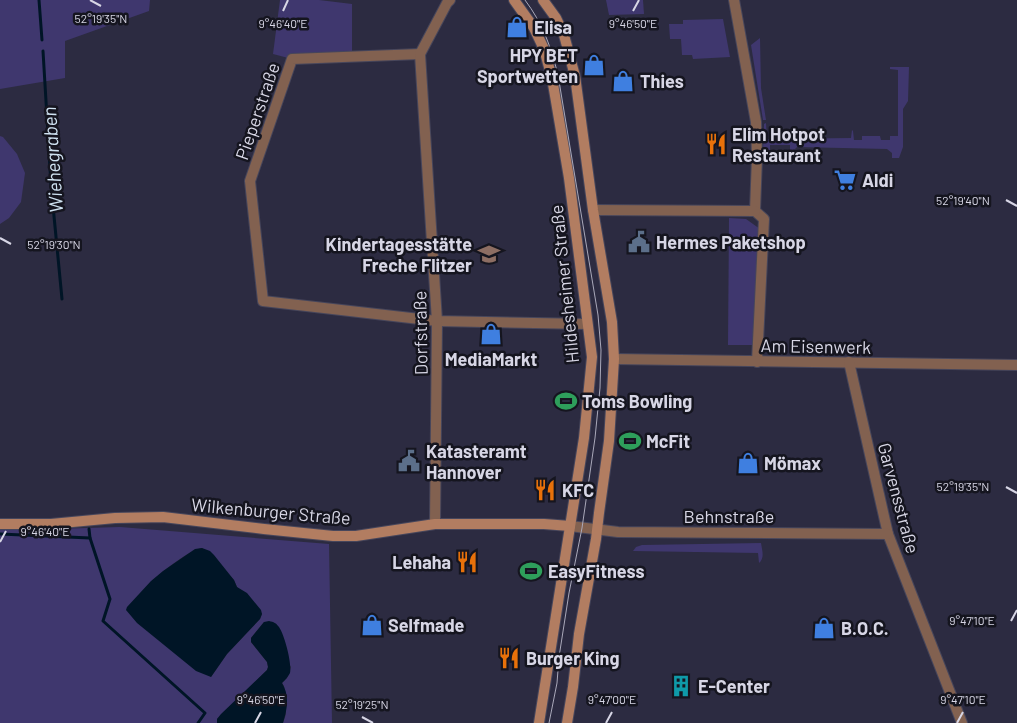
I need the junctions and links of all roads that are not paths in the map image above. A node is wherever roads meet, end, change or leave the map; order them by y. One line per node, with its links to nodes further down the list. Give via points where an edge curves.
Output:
1 (450, 0): 5 (street)
2 (514, 0): 9 (main road, Hildesheimer Straße, via 534,28 552,78 569,178)
3 (543, 0): 6 (main road, Hildesheimer Straße, via 564,35 575,76)
4 (734, 0): 7 (street, via 756,122)
5 (420, 54): 8 (street, Dorfstraße); 8 (street, Pieperstraße, via 292,59 250,181 263,301)
6 (593, 210): 7 (street); 10 (main road, Hildesheimer Straße, via 612,322)
7 (755, 211): 11 (street, via 764,219)
8 (437, 320): 9 (street); 15 (street, Dorfstraße)
9 (587, 324): 16 (main road, Hildesheimer Straße, via 592,357 584,438)
10 (614, 358): 11 (street, Am Eisenwerk); 17 (main road, Hildesheimer Straße, via 609,441)
11 (757, 362): 12 (street, Am Eisenwerk)
12 (849, 362): 13 (street, Am Eisenwerk); 18 (street, Garvensstraße)
13 (1017, 365)
14 (0, 524): 15 (main road, Wilkenburger Straße, via 164,517 333,536 356,536)
15 (435, 524): 16 (main road, Wilkenburger Straße)
16 (570, 526): 17 (street, Behnstraße); 19 (main road, Hildesheimer Straße)
17 (597, 530): 18 (street, Behnstraße); 20 (main road, Hildesheimer Straße)
18 (888, 534): 21 (street, Garvensstraße)
19 (539, 723)
20 (567, 723)
21 (962, 723)

